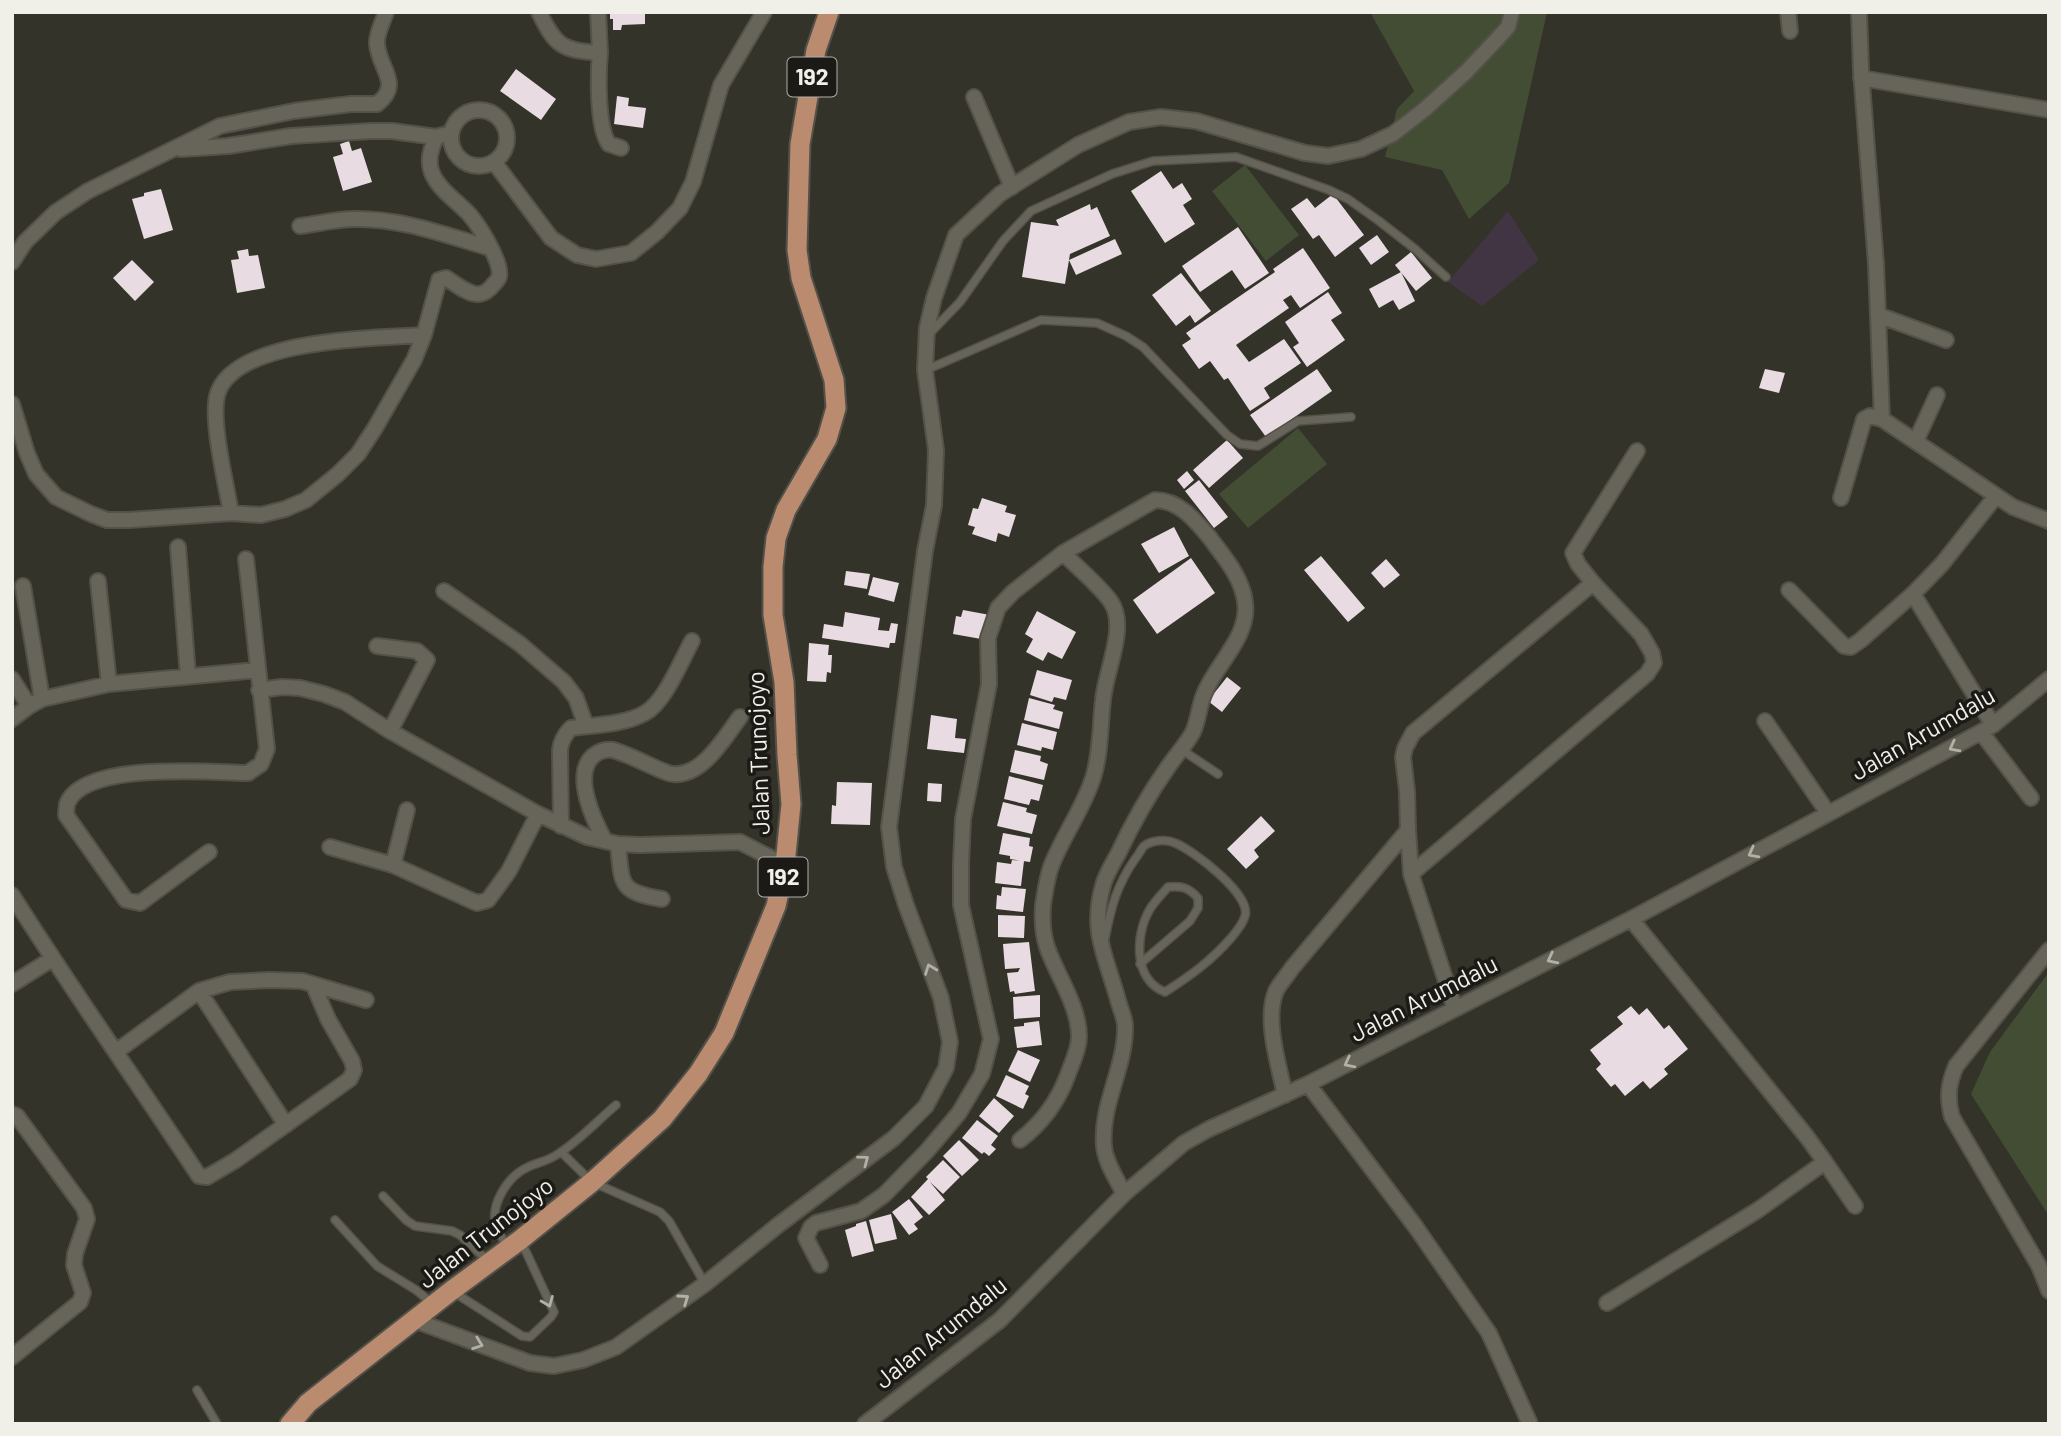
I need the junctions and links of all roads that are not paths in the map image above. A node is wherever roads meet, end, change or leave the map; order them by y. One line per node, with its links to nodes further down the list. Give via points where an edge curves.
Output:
1 (386, 12): 17 (street, via 376,41 390,85 377,104 294,111 220,126)
2 (539, 12): 10 (street, via 560,44 573,51)
3 (598, 12): 10 (street)
4 (764, 12): 18 (street, via 722,85 694,182 680,208 631,253 596,259 577,255 551,238)
5 (830, 12): 75 (main road, Jalan Trunojoyo / 192, via 816,51 800,144 797,250 798,269 834,380 836,408 827,439 786,510 776,538 773,567 773,615 785,682 791,804)
6 (1512, 12): 19 (street, via 1503,33 1426,109 1393,134 1361,149 1328,156 1305,153 1196,121 1161,117 1129,122 1078,145)
7 (1788, 12): 9 (street)
8 (1859, 12): 11 (street)
9 (1790, 31)
10 (600, 53): 16 (street, via 602,130 609,144)
11 (1861, 78): 13 (street); 24 (street)
12 (974, 97): 19 (street)
13 (2049, 110)
14 (451, 132): 15 (street); 18 (street, via 455,154 463,162 484,166); 18 (street, via 455,122 474,110 495,115 507,133 502,154)
15 (436, 137): 17 (street, via 371,131); 21 (street, via 429,159 432,174 470,215)
16 (621, 148)
17 (172, 149): 22 (street, via 56,212)
18 (494, 162)
19 (1012, 187): 26 (street, via 956,235 934,298)
20 (300, 226): 21 (street, via 387,220)
21 (490, 248): 25 (street, via 499,279 475,295 446,278 439,280)
22 (12, 262)
23 (1446, 277): 26 (lane, via 1379,221 1329,190 1236,157 1153,161 1112,174 1031,211 1003,241 960,302)
24 (1878, 315): 27 (street); 32 (street)
25 (424, 335): 37 (street, via 375,428 338,474 306,500 285,509 261,515); 37 (street, via 331,341 257,358 240,367 217,394 215,416)
26 (927, 336): 28 (street)
27 (1946, 340)
28 (925, 370): 31 (lane, via 1041,320 1097,323 1143,347 1240,444 1258,446 1298,421); 106 (street, one-way to 28, via 894,1138 926,1106 946,1068 950,1042 941,998 905,905 889,827 934,505 936,450)
29 (1937, 395): 33 (street)
30 (12, 404): 37 (street, via 36,474 56,497 74,507 107,520)
31 (1351, 417)
32 (1882, 419): 33 (street); 36 (street, via 1864,419)
33 (1916, 441): 35 (street)
34 (1637, 451): 43 (street, via 1573,553)
35 (1996, 496): 38 (street); 47 (street)
36 (1841, 498)
37 (232, 513)
38 (2049, 521)
39 (178, 547): 51 (street)
40 (1063, 553): 63 (street, via 1163,500 1180,507 1200,526 1241,583 1246,615 1242,628 1204,693); 95 (street, via 1112,603 1117,617 1116,642 1093,777 1051,866 1044,905 1047,947 1075,1013 1079,1037 1048,1114); 105 (street, via 998,608 988,638 989,684 963,819 961,864 961,905 991,1039 982,1074 959,1113 884,1195 861,1211 811,1227 806,1238)
41 (246, 559): 50 (street)
42 (98, 581): 54 (street)
43 (1593, 583): 70 (street, via 1413,733 1403,757); 76 (street, via 1641,634 1654,663 1647,674)
44 (23, 586): 56 (street)
45 (1789, 590): 47 (street, via 1844,646 1851,647)
46 (444, 591): 60 (street, via 520,644 564,682 576,698)
47 (1913, 594): 61 (street)
48 (692, 641): 60 (street, via 660,700 646,713)
49 (377, 646): 62 (street, via 417,651 427,660)
50 (257, 670): 51 (street); 55 (street)
51 (188, 676): 54 (street)
52 (12, 679): 56 (street)
53 (2049, 679): 61 (street, Jalan Arumdalu)
54 (109, 684): 56 (street)
55 (260, 690): 62 (street, via 300,688 324,694); 73 (street, via 267,749 256,769 248,773 140,771 87,785 67,804 66,815 125,900 132,903 140,903)
56 (35, 703): 58 (street)
57 (740, 717): 71 (street, via 706,762 686,772 673,775 608,749 596,754 588,762 584,780 592,816)
58 (12, 719)
59 (1765, 721): 67 (street)
60 (586, 726): 69 (street, via 571,728 561,742)
61 (1987, 729): 65 (street); 67 (street, Jalan Arumdalu, one-way to 67)
62 (390, 731): 68 (street)
63 (1182, 750): 64 (lane); 81 (street, via 1127,834 1105,881 1097,928)
64 (1218, 774)
65 (2031, 798)
66 (407, 810): 74 (street)
67 (1828, 813): 79 (street, Jalan Arumdalu, one-way to 79)
68 (538, 814): 69 (street); 74 (street, via 509,871 488,900 477,902)
69 (561, 826): 71 (street)
70 (1408, 830): 76 (street); 91 (street, via 1276,992 1273,1037)
71 (611, 843): 75 (street, via 740,842); 78 (street, via 630,891)
72 (330, 847): 74 (street)
73 (209, 852)
74 (393, 865)
75 (785, 865): 98 (main road, Jalan Trunojoyo / 192, via 776,906 724,1033 662,1119)
76 (1411, 874): 88 (street)
77 (12, 895): 82 (street)
78 (662, 899)
79 (1631, 919): 88 (street, Jalan Arumdalu, one-way to 88); 97 (street)
80 (2049, 950): 108 (street, via 1956,1066 1948,1100 1952,1117)
81 (1102, 952): 83 (lane, via 1123,876 1144,846 1159,840 1173,842 1204,860 1245,903 1246,915 1216,956 1165,992 1148,980); 99 (street, via 1125,1024 1104,1145)
82 (52, 959): 84 (street); 89 (street)
83 (1140, 964): 83 (lane, via 1141,936 1149,910 1168,887 1191,891 1198,898 1198,908 1190,921)
84 (12, 984)
85 (313, 984): 86 (street, via 230,982); 87 (street); 94 (street, via 354,1070 350,1079)
86 (199, 990): 89 (street); 94 (street)
87 (366, 1000)
88 (1455, 1009): 90 (street, Jalan Arumdalu, one-way to 90)
89 (117, 1051): 94 (street, via 199,1176 207,1177)
90 (1308, 1084): 91 (street, Jalan Arumdalu); 117 (street, via 1489,1333)
91 (1285, 1095): 99 (street, Jalan Arumdalu, via 1184,1143)
92 (616, 1105): 96 (lane)
93 (12, 1114): 112 (street, via 88,1219 75,1254 83,1293 80,1302)
94 (286, 1125)
95 (1020, 1140)
96 (561, 1152): 98 (lane); 103 (lane, via 511,1178 497,1203 496,1228)
97 (1825, 1162): 101 (street); 109 (street, via 1758,1210)
98 (592, 1182): 103 (main road, Jalan Trunojoyo / 192); 106 (lane, via 660,1212)
99 (1125, 1194): 116 (street, Jalan Arumdalu, via 1000,1320)
100 (383, 1196): 104 (lane, via 415,1226 460,1234)
101 (1855, 1206)
102 (335, 1220): 110 (lane, via 377,1266)
103 (515, 1244): 104 (main road, Jalan Trunojoyo / 192); 107 (lane, one-way to 107, via 554,1312 530,1337)
104 (489, 1263): 107 (main road, Jalan Trunojoyo / 192)
105 (820, 1265)
106 (705, 1284): 111 (street, one-way to 106, via 530,1363 554,1366 616,1347)
107 (451, 1291): 110 (main road, Jalan Trunojoyo / 192)
108 (2049, 1291)
109 (1607, 1303)
110 (433, 1305): 111 (main road, Jalan Trunojoyo / 192)
111 (414, 1320): 115 (main road, Jalan Trunojoyo / 192, via 308,1403)
112 (12, 1357)
113 (197, 1390): 114 (lane)
114 (217, 1424)
115 (290, 1424)
116 (865, 1424)
117 (1530, 1424)

